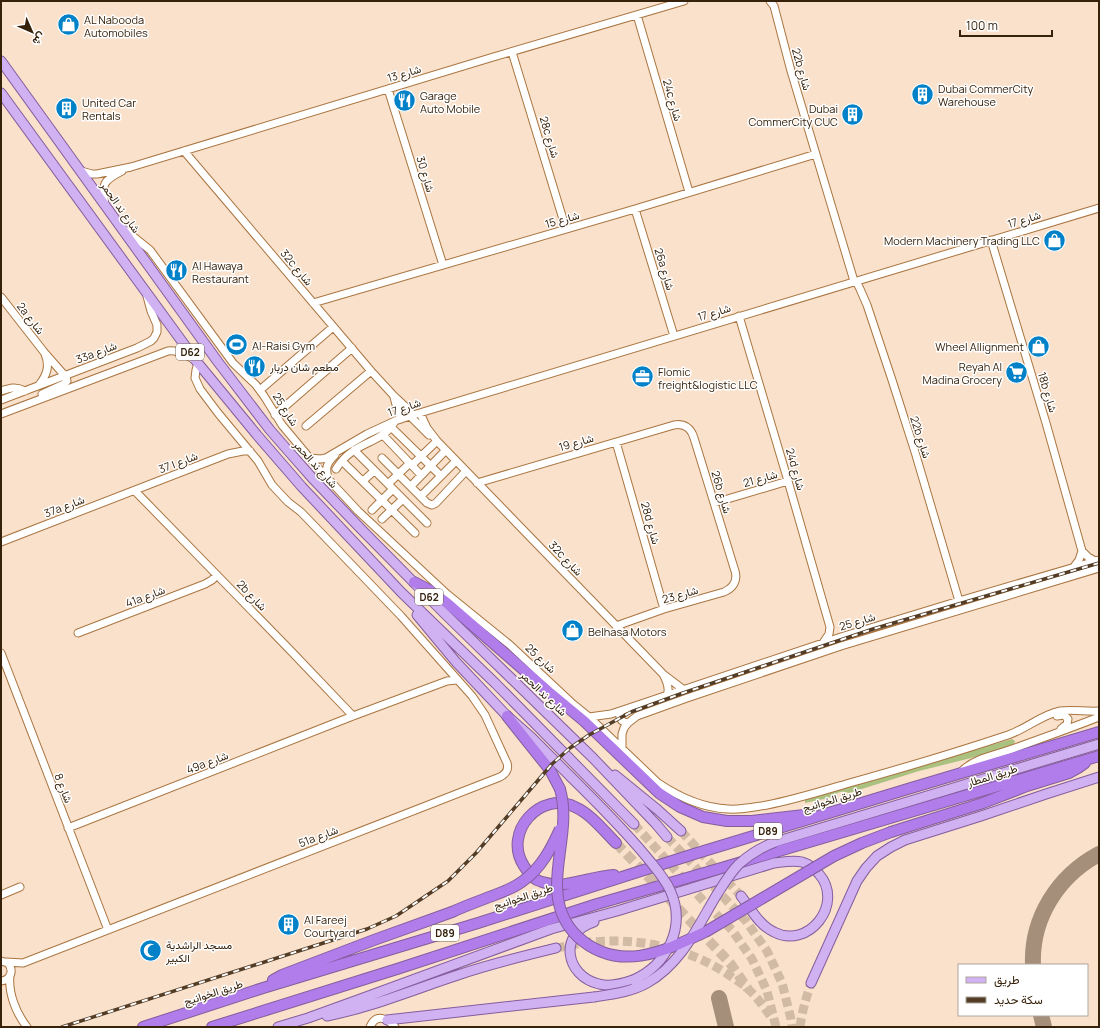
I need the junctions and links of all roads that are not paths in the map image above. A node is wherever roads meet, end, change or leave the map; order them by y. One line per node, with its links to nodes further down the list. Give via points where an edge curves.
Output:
1 (684, 1): 3 (street, شارع 13)
2 (772, 3): 9 (street, 22b شارع)
3 (637, 15): 4 (street, شارع 13); 12 (street, 24c شارع)
4 (512, 52): 6 (street, شارع 13); 17 (street, 28c شارع)
5 (1, 61): 11 (main road, شارع ند الحمر / D62)
6 (388, 89): 8 (street, شارع 13); 19 (street, شارع 30)
7 (1, 93): 21 (main road, D62)
8 (184, 151): 10 (street, شارع 13); 23 (street, 32c شارع)
9 (816, 154): 12 (street, شارع 15); 20 (street, 22b شارع)
10 (131, 167): 11 (street, شارع 13, via 97,174); 13 (street, شارع 13, via 105,183)
11 (80, 171): 13 (main road, شارع ند الحمر / D62)
12 (689, 192): 15 (street, شارع 15)
13 (105, 206): 16 (main road, شارع ند الحمر / D62)
14 (1099, 208): 18 (street, شارع 17)
15 (635, 209): 17 (street, شارع 15); 26 (street, 26a شارع)
16 (119, 225): 33 (street, شارع 25, via 150,250 233,363); 89 (main road, شارع ند الحمر / D62, via 270,430 314,480)
17 (566, 229): 19 (street, شارع 15)
18 (991, 240): 20 (street, شارع 17); 84 (street, 18b شارع)
19 (443, 265): 23 (street, شارع 15)
20 (855, 281): 24 (street, شارع 17); 91 (street, 22b شارع, via 867,305 915,452)
21 (147, 294): 29 (main road, D62); 31 (street, 33a شارع, via 157,325 156,335 151,341)
22 (2, 301): 28 (street, 2a شارع)
23 (313, 303): 25 (street, 32c شارع)
24 (739, 316): 26 (street, شارع 17); 69 (street, 24d شارع)
25 (333, 327): 27 (street, 32c شارع); 33 (street)
26 (674, 336): 40 (street, شارع 17)
27 (352, 348): 30 (street, 32c شارع); 39 (street)
28 (44, 352): 31 (street, 2a شارع); 32 (street, via 48,362 47,370)
29 (198, 363): 38 (street, via 180,352 168,351); 45 (street, 51a شارع, via 195,374 198,386); 90 (main road, D62, via 302,487)
30 (371, 371): 36 (street, 32c شارع); 43 (street)
31 (66, 375): 32 (street, 33a شارع); 38 (street, via 67,381 64,384)
32 (39, 386): 35 (street, 33a شارع)
33 (260, 390): 39 (street, شارع 25)
34 (1, 391): 35 (street, via 13,388)
35 (25, 391): 37 (street, 33a شارع)
36 (394, 396): 40 (street, 32c شارع); 41 (street, 32c شارع, via 397,408)
37 (1, 400)
38 (2, 414)
39 (275, 415): 54 (street, شارع 25)
40 (414, 415): 41 (street, شارع 17); 46 (street, 32c شارع); 46 (street, 32c شارع, via 425,432)
41 (396, 423): 44 (street); 48 (street, شارع 17, via 367,434); 53 (street)
42 (682, 424): 47 (street, شارع 19); 77 (street, 26b شارع, via 693,433)
43 (306, 426)
44 (382, 435): 49 (street); 59 (street)
45 (238, 438): 51 (street, 51a شارع); 52 (street, via 236,447)
46 (436, 440): 50 (street, 32c شارع); 53 (street)
47 (616, 442): 70 (street, شارع 19); 92 (street, 28d شارع)
48 (340, 450): 54 (street, شارع 17, via 326,458); 67 (street, شارع 17, via 328,464)
49 (354, 450): 56 (street); 63 (street)
50 (446, 450): 57 (street, 32c شارع); 60 (street)
51 (250, 451): 52 (street, شارع ا 37); 99 (street, 51a شارع, via 280,494 365,578)
52 (228, 454): 73 (street, شارع ا 37)
53 (421, 456): 59 (street); 60 (street)
54 (309, 458): 67 (street, شارع 25)
55 (382, 458): 58 (street)
56 (342, 461): 61 (street); 68 (street)
57 (456, 461): 62 (street, 32c شارع); 66 (street)
58 (388, 464): 63 (street); 64 (street)
59 (411, 464): 64 (street); 65 (street)
60 (431, 465): 65 (street); 66 (street)
61 (336, 469)
62 (466, 471): 70 (street, 32c شارع); 74 (street, via 434,504 429,504)
63 (376, 472): 68 (street); 72 (street)
64 (399, 474): 71 (street); 72 (street)
65 (422, 475): 71 (street)
66 (441, 476): 74 (street)
67 (328, 478): 109 (street, شارع 25, via 358,511 447,594 510,645)
68 (363, 481): 76 (street)
69 (788, 481): 77 (street, شارع 21); 94 (street, 24d شارع)
70 (478, 483): 93 (street, 32c شارع)
71 (410, 485): 74 (street); 75 (street)
72 (390, 486): 75 (street); 76 (street)
73 (135, 491): 83 (street, 37a شارع); 88 (street, 2b شارع)
74 (421, 496)
75 (401, 497): 79 (street); 81 (street)
76 (382, 500): 78 (street); 79 (street)
77 (714, 503): 87 (street, 26b شارع)
78 (372, 510)
79 (392, 510): 80 (street); 82 (street)
80 (382, 519)
81 (427, 522)
82 (415, 533)
83 (1, 542)
84 (1082, 551): 85 (street); 86 (street)
85 (1098, 563): 86 (street, شارع 25); 112 (street, شارع 25, via 680,700 637,716)
86 (1073, 568): 91 (street, شارع 25)
87 (735, 571): 92 (street, شارع 23, via 736,580 729,590)
88 (217, 575): 95 (street, 41a شارع, via 205,584); 107 (street, 2b شارع)
89 (414, 582): 120 (main road, شارع ند الحمر / D62); 124 (highway, via 451,606 584,721 659,793 680,807 703,817 727,821)
90 (401, 592): 108 (main road, via 456,662); 126 (main road, D62)
91 (959, 601): 96 (street, شارع 25)
92 (664, 609): 93 (street, شارع 23)
93 (616, 626): 100 (street, 32c شارع)
94 (830, 627): 96 (street); 97 (street)
95 (78, 633)
96 (844, 636): 97 (street, شارع 25)
97 (824, 643): 103 (street, شارع 25)
98 (1, 654): 127 (street, شارع 8)
99 (447, 669): 101 (street, 51a شارع); 102 (street, via 444,677)
100 (663, 674): 103 (street, 32c شارع); 104 (street, via 668,687)
101 (457, 680): 102 (street, 49a شارع); 136 (street, 51a شارع, via 481,709 507,763 506,772 500,777)
102 (436, 685): 107 (street, 49a شارع)
103 (684, 690): 104 (street, شارع 25)
104 (667, 695): 105 (street, شارع 25)
105 (621, 711): 109 (street, شارع 25); 112 (street, via 621,721)
106 (1099, 711): 111 (street, via 1064,711)
107 (353, 716): 127 (street, 49a شارع)
108 (506, 716): 125 (highway, bridge, via 550,770 560,789); 135 (main road, bridge, via 528,734 642,851 673,896 676,919 672,941 657,964 646,974 625,983 610,985 591,982 575,968 570,955 571,942 579,931 610,917)
109 (589, 717): 118 (street)
110 (1099, 718): 115 (street)
111 (1038, 720): 115 (street, via 1062,714 1066,716 1067,724); 118 (street, via 1010,734 890,771 777,803 743,809 713,807 684,799 658,783)
112 (628, 723): 118 (street, via 622,734)
113 (1099, 727): 116 (main road)
114 (1099, 732): 116 (highway, طريق المطار / D89)
115 (1057, 733): 121 (street, via 979,760)
116 (1081, 738): 121 (highway, طريق المطار / D89)
117 (1099, 744): 147 (main road, bridge, via 767,845 745,859 733,871 683,951 668,969 639,987 594,997)
118 (622, 748)
119 (1094, 757): 125 (highway, bridge, via 1069,773 862,843 834,856 720,924 655,953 640,956 626,957 604,953 585,942 569,927 562,914 557,886); 152 (highway, طريق المطار / D89, via 597,904)
120 (593, 758): 128 (main road, via 635,790); 129 (main road, شارع ند الحمر / D62)
121 (961, 773): 123 (highway, طريق المطار / D89)
122 (1099, 777): 142 (main road, via 905,840 877,856 857,881)
123 (910, 788): 124 (highway, طريق الخوانيج / D89)
124 (820, 815): 131 (highway, طريق الخوانيج / D89)
125 (563, 819): 143 (highway, bridge, via 554,842 540,865 514,887 282,975)
126 (634, 824)
127 (68, 828): 136 (street, شارع 8)
128 (681, 831)
129 (667, 837)
130 (616, 843): 131 (highway, via 583,811 574,806 555,804 545,806 528,817 520,830 517,844 524,866 532,877 540,882 567,884 600,876)
131 (626, 875): 143 (highway, طريق الخوانيج / D89)
132 (20, 887): 133 (street)
133 (1, 895)
134 (741, 896): 135 (main road, via 767,928 774,933 791,936 808,931 819,922 826,907 828,891 822,877 810,865 802,862 784,862)
135 (617, 911): 146 (main road, via 551,929)
136 (108, 930): 139 (street, 51a شارع)
137 (556, 948): 146 (main road, via 484,967 351,1010)
138 (3, 961): 139 (street, 51a شارع); 140 (street, via 11,968)
139 (23, 963): 140 (street, 51a شارع)
140 (10, 975): 141 (street, 51a شارع); 144 (street)
141 (1, 981): 144 (street)
142 (811, 984)
143 (263, 988): 151 (highway, طريق الخوانيج / D89)
144 (10, 991): 145 (street)
145 (19, 1016): 149 (street); 150 (street)
146 (308, 1018): 153 (main road)
147 (387, 1020): 148 (street, via 378,1019); 154 (street)
148 (370, 1026)
149 (19, 1027)
150 (27, 1027)
151 (143, 1027)
152 (212, 1027)
153 (278, 1027)
154 (395, 1027)

